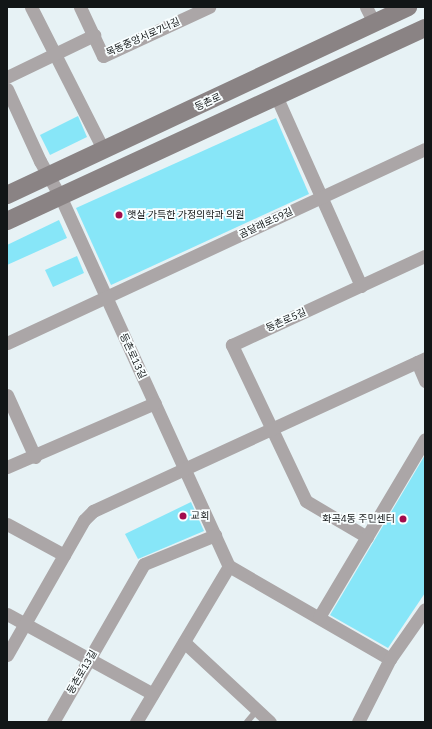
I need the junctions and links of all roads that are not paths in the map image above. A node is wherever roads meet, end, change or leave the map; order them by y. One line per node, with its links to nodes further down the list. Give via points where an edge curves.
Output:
1 (31, 7): 9 (street)
2 (80, 7): 8 (street, 목동중앙서로7나길)
3 (209, 7): 8 (street, 목동중앙서로7나길, via 103,56)
4 (366, 7): 6 (street)
5 (408, 7): 6 (main road, 등촌로)
6 (374, 23): 14 (main road, 등촌로)
7 (425, 28): 12 (main road)
8 (94, 35): 9 (street)
9 (55, 54): 10 (street); 14 (street)
10 (7, 77)
11 (7, 89): 15 (street, 등촌로13길, via 40,162)
12 (277, 98): 17 (main road); 18 (street)
13 (425, 149): 18 (street, 곰달래로59길)
14 (104, 151): 15 (main road, 등촌로)
15 (51, 176): 16 (main road, 등촌로); 17 (street, 등촌로13길)
16 (7, 195)
17 (61, 198): 19 (main road); 22 (street, 등촌로13길)
18 (321, 198): 21 (street); 22 (street, 곰달래로59길)
19 (7, 221)
20 (425, 256): 21 (street, 등촌로5길)
21 (361, 286): 28 (street, 등촌로5길, via 232,344)
22 (107, 297): 23 (street, 곰달래로59길); 27 (street, 등촌로13길)
23 (7, 343)
24 (421, 360): 25 (street); 28 (street)
25 (425, 381)
26 (8, 400): 30 (street)
27 (155, 403): 30 (street); 32 (street, 등촌로13길)
28 (271, 430): 32 (street); 35 (street, via 306,501)
29 (425, 439): 35 (street)
30 (35, 457): 31 (street)
31 (7, 467)
32 (185, 469): 34 (street, 등촌로13길); 36 (street, via 94,511 84,520)
33 (7, 524): 36 (street)
34 (215, 535): 37 (street, 등촌로13길); 44 (street, 등촌로13길, via 144,564)
35 (367, 537): 40 (street)
36 (64, 556): 41 (street)
37 (229, 566): 40 (street); 42 (street)
38 (425, 609): 45 (street)
39 (7, 614): 41 (street)
40 (319, 617): 45 (street)
41 (24, 624): 43 (street); 44 (street)
42 (184, 642): 46 (street); 47 (street)
43 (7, 655)
44 (89, 659): 46 (street); 48 (street, 등촌로13길)
45 (390, 659): 52 (street)
46 (153, 694): 49 (street)
47 (257, 710): 50 (lane); 51 (street)
48 (53, 722)
49 (136, 722)
50 (247, 722)
51 (270, 722)
52 (358, 722)

